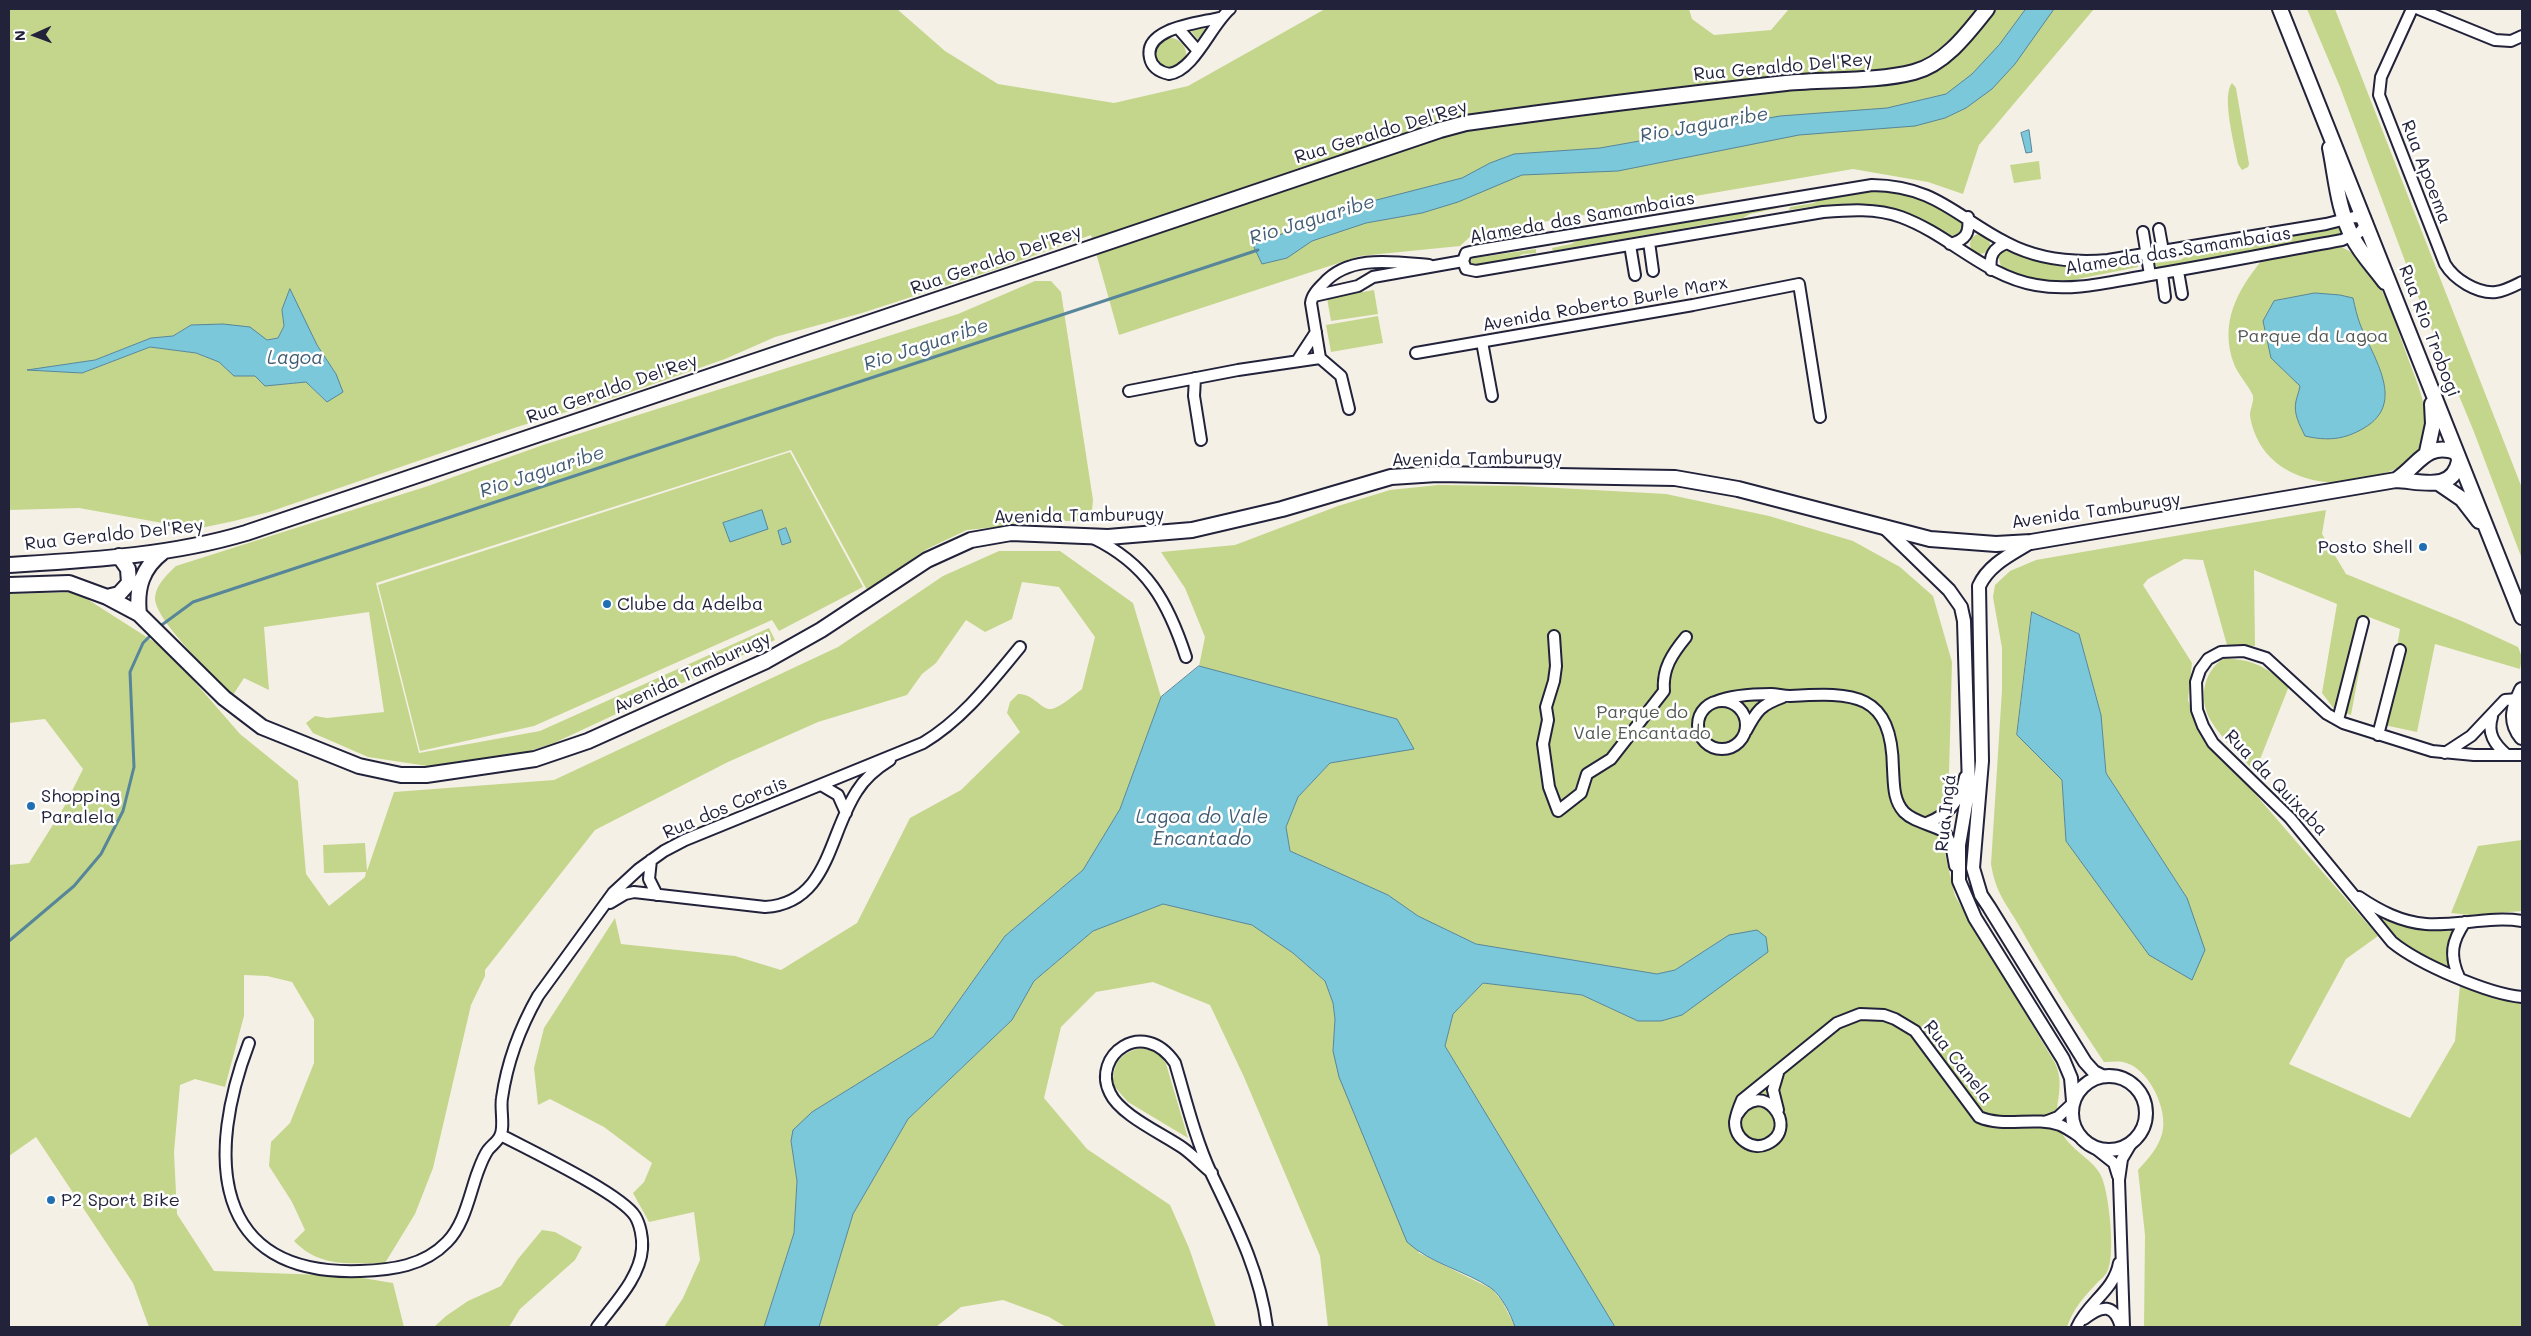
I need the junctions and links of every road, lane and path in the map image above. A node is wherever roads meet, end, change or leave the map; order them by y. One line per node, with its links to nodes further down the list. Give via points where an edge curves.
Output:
1 (1230, 9): 6 (street)
2 (1987, 9): 62 (main road, Rua Geraldo Del'Rey, via 1938,62 1915,72 1629,100 1466,123 1406,140 246,533 204,546)
3 (2280, 9): 10 (main road, Rua Rio Trobogi)
4 (2412, 9): 37 (street, Rua Apoema, via 2381,77 2379,95 2444,264 2456,278 2486,291 2502,290)
5 (2419, 9): 8 (street, via 2495,40)
6 (1219, 18): 7 (street); 9 (street)
7 (1178, 28): 9 (street); 9 (street, via 1161,34 1151,44 1150,61 1155,68 1162,73 1176,73 1183,70)
8 (2522, 36)
9 (1198, 50)
10 (2325, 118): 14 (main road); 15 (main road, Rua Rio Trobogi)
11 (1784, 199): 12 (street); 13 (street, Alameda das Samambaias, via 1853,187 1890,186 1921,192); 19 (street, Alameda das Samambaias)
12 (1787, 218): 20 (street, Alameda das Samambaias); 22 (street, Alameda das Samambaias, via 1843,210 1882,212 1918,224)
13 (1968, 218): 21 (street, Alameda das Samambaias); 22 (street, via 1966,236)
14 (2345, 220): 15 (street, Alameda das Samambaias, via 2358,217); 18 (main road); 24 (street, Alameda das Samambaias)
15 (2366, 221): 18 (street, Alameda das Samambaias, via 2360,232); 41 (main road, Rua Rio Trobogi)
16 (2159, 229): 24 (street, Alameda das Samambaias)
17 (2143, 232): 25 (street)
18 (2352, 236): 32 (street, Alameda das Samambaias); 41 (main road)
19 (1543, 239): 26 (street); 27 (street, Alameda das Samambaias, via 1470,251)
20 (1648, 242): 23 (street, Alameda das Samambaias); 31 (street)
21 (2007, 243): 25 (street, Alameda das Samambaias, via 2046,257 2082,262); 30 (street, via 1991,255)
22 (1950, 244): 30 (street, Alameda das Samambaias)
23 (1630, 245): 26 (street, Alameda das Samambaias); 34 (street)
24 (2163, 251): 25 (street, Alameda das Samambaias)
25 (2147, 254): 35 (street)
26 (1546, 258): 27 (street, Alameda das Samambaias, via 1470,271)
27 (1463, 261): 29 (street)
28 (1365, 264): 29 (street); 36 (street); 39 (street, via 1350,266 1332,275)
29 (1429, 265): 36 (street)
30 (1991, 270): 35 (street, Alameda das Samambaias, via 2018,281 2057,288)
31 (1654, 271)
32 (2178, 271): 33 (street, Alameda das Samambaias); 38 (street)
33 (2162, 274): 35 (street, Alameda das Samambaias); 40 (street)
34 (1635, 275)
35 (2150, 275)
36 (1367, 280): 39 (street, via 1358,286)
37 (2522, 282)
38 (2182, 294)
39 (1314, 296): 42 (street, via 1311,303)
40 (2165, 297)
41 (2396, 297): 48 (main road, Rua Rio Trobogi)
42 (1316, 332): 45 (street); 46 (street)
43 (1482, 342): 44 (street, Avenida Roberto Burle Marx); 50 (street); 52 (street, Avenida Roberto Burle Marx, via 1799,284)
44 (1416, 353)
45 (1320, 358): 46 (street); 51 (street, via 1341,376)
46 (1297, 361): 47 (street)
47 (1194, 378): 49 (street); 53 (street)
48 (2428, 380): 54 (main road, via 2433,424); 55 (main road, Rua Rio Trobogi)
49 (1129, 391)
50 (1492, 396)
51 (1349, 409)
52 (1820, 417)
53 (1201, 440)
54 (2427, 452): 55 (main road, via 2439,448); 56 (main road, Avenida Tamburugy)
55 (2458, 456): 57 (main road, via 2456,474); 59 (main road)
56 (2396, 480): 57 (main road, Avenida Tamburugy); 61 (main road, Avenida Tamburugy)
57 (2440, 484): 59 (main road, via 2462,499)
58 (1886, 529): 60 (main road, Avenida Tamburugy, via 1738,489 1675,478 1437,474 1373,481 1282,509 1192,530); 61 (main road, Avenida Tamburugy, via 1930,540); 87 (street, Rua Ingá, via 1949,590 1961,606)
59 (2489, 535): 68 (main road)
60 (1090, 537): 67 (main road, Avenida Tamburugy, via 1011,533 971,540 927,560 821,630 766,661 588,741 535,759 426,775 401,775 359,766 262,727 224,698); 74 (street, via 1112,547 1134,564 1164,600)
61 (2031, 542): 102 (street, Rua Ingá, via 1997,563 1979,586 1982,761 1973,868 1988,907 2085,1062)
62 (164, 552): 63 (main road, Rua Geraldo Del'Rey); 67 (main road, via 151,561 141,580 138,603)
63 (119, 556): 64 (main road, Rua Geraldo Del'Rey); 66 (main road, via 128,569 128,583 119,594)
64 (9, 565)
65 (9, 585): 66 (main road, Avenida Tamburugy, via 69,583)
66 (107, 597): 67 (main road, Avenida Tamburugy)
67 (142, 617)
68 (2522, 618)
69 (2363, 622): 79 (street)
70 (1554, 636): 71 (street, via 1556,666 1546,707 1546,739 1542,744 1549,787 1558,811 1581,793 1587,774 1611,759 1664,691 1663,678 1670,657)
71 (1686, 637)
72 (1020, 647): 83 (street, Rua dos Corais, via 971,706 923,743)
73 (2400, 650): 80 (street)
74 (1186, 657)
75 (1784, 696): 77 (street, via 1732,696); 81 (street, via 1764,704 1757,711); 90 (street, via 1838,694 1872,707 1890,731 1894,786 1899,805 1913,818)
76 (2521, 696): 78 (street, via 2505,700); 82 (main road, via 2513,714)
77 (1715, 702): 81 (street, via 1724,701 1740,710 1745,718); 81 (street, via 1702,713 1698,729 1701,737 1714,748 1722,749 1738,743)
78 (2492, 716): 84 (street, via 2471,736); 85 (street, via 2492,737)
79 (2338, 720): 80 (street, Rua da Quixaba); 93 (street, Rua da Quixaba, via 2314,703 2280,668 2266,658 2244,651 2221,652 2208,659 2196,682 2197,710 2214,743 2290,818)
80 (2378, 735): 84 (street, Rua da Quixaba)
81 (1743, 737)
82 (2522, 737)
83 (904, 752): 88 (street, Rua dos Corais); 89 (street, via 864,782)
84 (2445, 753): 85 (street, Rua da Quixaba)
85 (2507, 755): 86 (street, Rua da Quixaba)
86 (2522, 755)
87 (1967, 761): 90 (street, via 1964,785 1953,806); 92 (street, Rua Ingá, via 1969,787 1959,845)
88 (821, 784): 89 (street, via 838,795); 91 (street, Rua dos Corais, via 694,836)
89 (846, 812): 94 (street, via 812,885 793,902 765,907)
90 (1926, 823): 92 (street, via 1948,837)
91 (651, 860): 94 (street, via 649,879); 95 (street, Rua dos Corais, via 620,886)
92 (1958, 881): 103 (street, Rua Ingá, via 1975,918 2056,1045 2071,1078)
93 (2352, 893): 97 (street, Rua da Quixaba, via 2393,916 2425,924); 98 (street, Rua da Quixaba, via 2399,947 2422,962)
94 (657, 895): 95 (street, via 625,894)
95 (603, 907): 107 (street, Rua dos Corais, via 529,1012 504,1087)
96 (2522, 921): 97 (street, Rua da Quixaba)
97 (2465, 922): 98 (street, via 2453,942 2453,963)
98 (2459, 977): 99 (street, Rua da Quixaba, via 2501,993)
99 (2522, 997)
100 (249, 1043): 107 (street, via 239,1069 227,1121 225,1168 229,1192 248,1231 261,1246 286,1261 342,1272 392,1269 423,1260 448,1241 458,1228 482,1160)
101 (1778, 1072): 104 (street, Rua Canela, via 1742,1100); 105 (street, via 1773,1090); 106 (street, Rua Canela, via 1837,1023 1860,1014 1884,1015 1915,1031 1979,1117 1998,1122)
102 (2102, 1076): 103 (street, via 2084,1085); 110 (street, via 2130,1082 2142,1098 2146,1117 2144,1126)
103 (2073, 1102): 106 (street, Rua Canela, via 2058,1117); 108 (street, via 2072,1121)
104 (1737, 1114): 105 (street, via 1747,1103 1754,1101 1768,1103); 105 (street, via 1739,1136 1744,1142 1758,1146 1766,1145 1777,1135 1780,1128)
105 (1778, 1114)
106 (2044, 1122): 108 (street, Rua Canela, via 2064,1127)
107 (501, 1135): 117 (street, via 612,1196 635,1216 642,1236 639,1262)
108 (2080, 1137): 111 (street)
109 (1198, 1140): 112 (street); 112 (street, via 1175,1064 1168,1054 1158,1045 1146,1042 1134,1042 1122,1048 1107,1068 1109,1093 1127,1112); 113 (street)
110 (2132, 1142): 111 (street, via 2118,1149); 114 (street, via 2122,1159)
111 (2095, 1148): 114 (street, via 2114,1163)
112 (1185, 1149): 113 (street)
113 (1212, 1173): 118 (street, via 1249,1255 1265,1308)
114 (2119, 1180): 115 (street)
115 (2121, 1250): 116 (street, via 2114,1281 2087,1308); 119 (street)
116 (2079, 1324): 119 (street, via 2097,1310 2110,1309)
117 (597, 1327)
118 (1267, 1327)
119 (2123, 1327)

